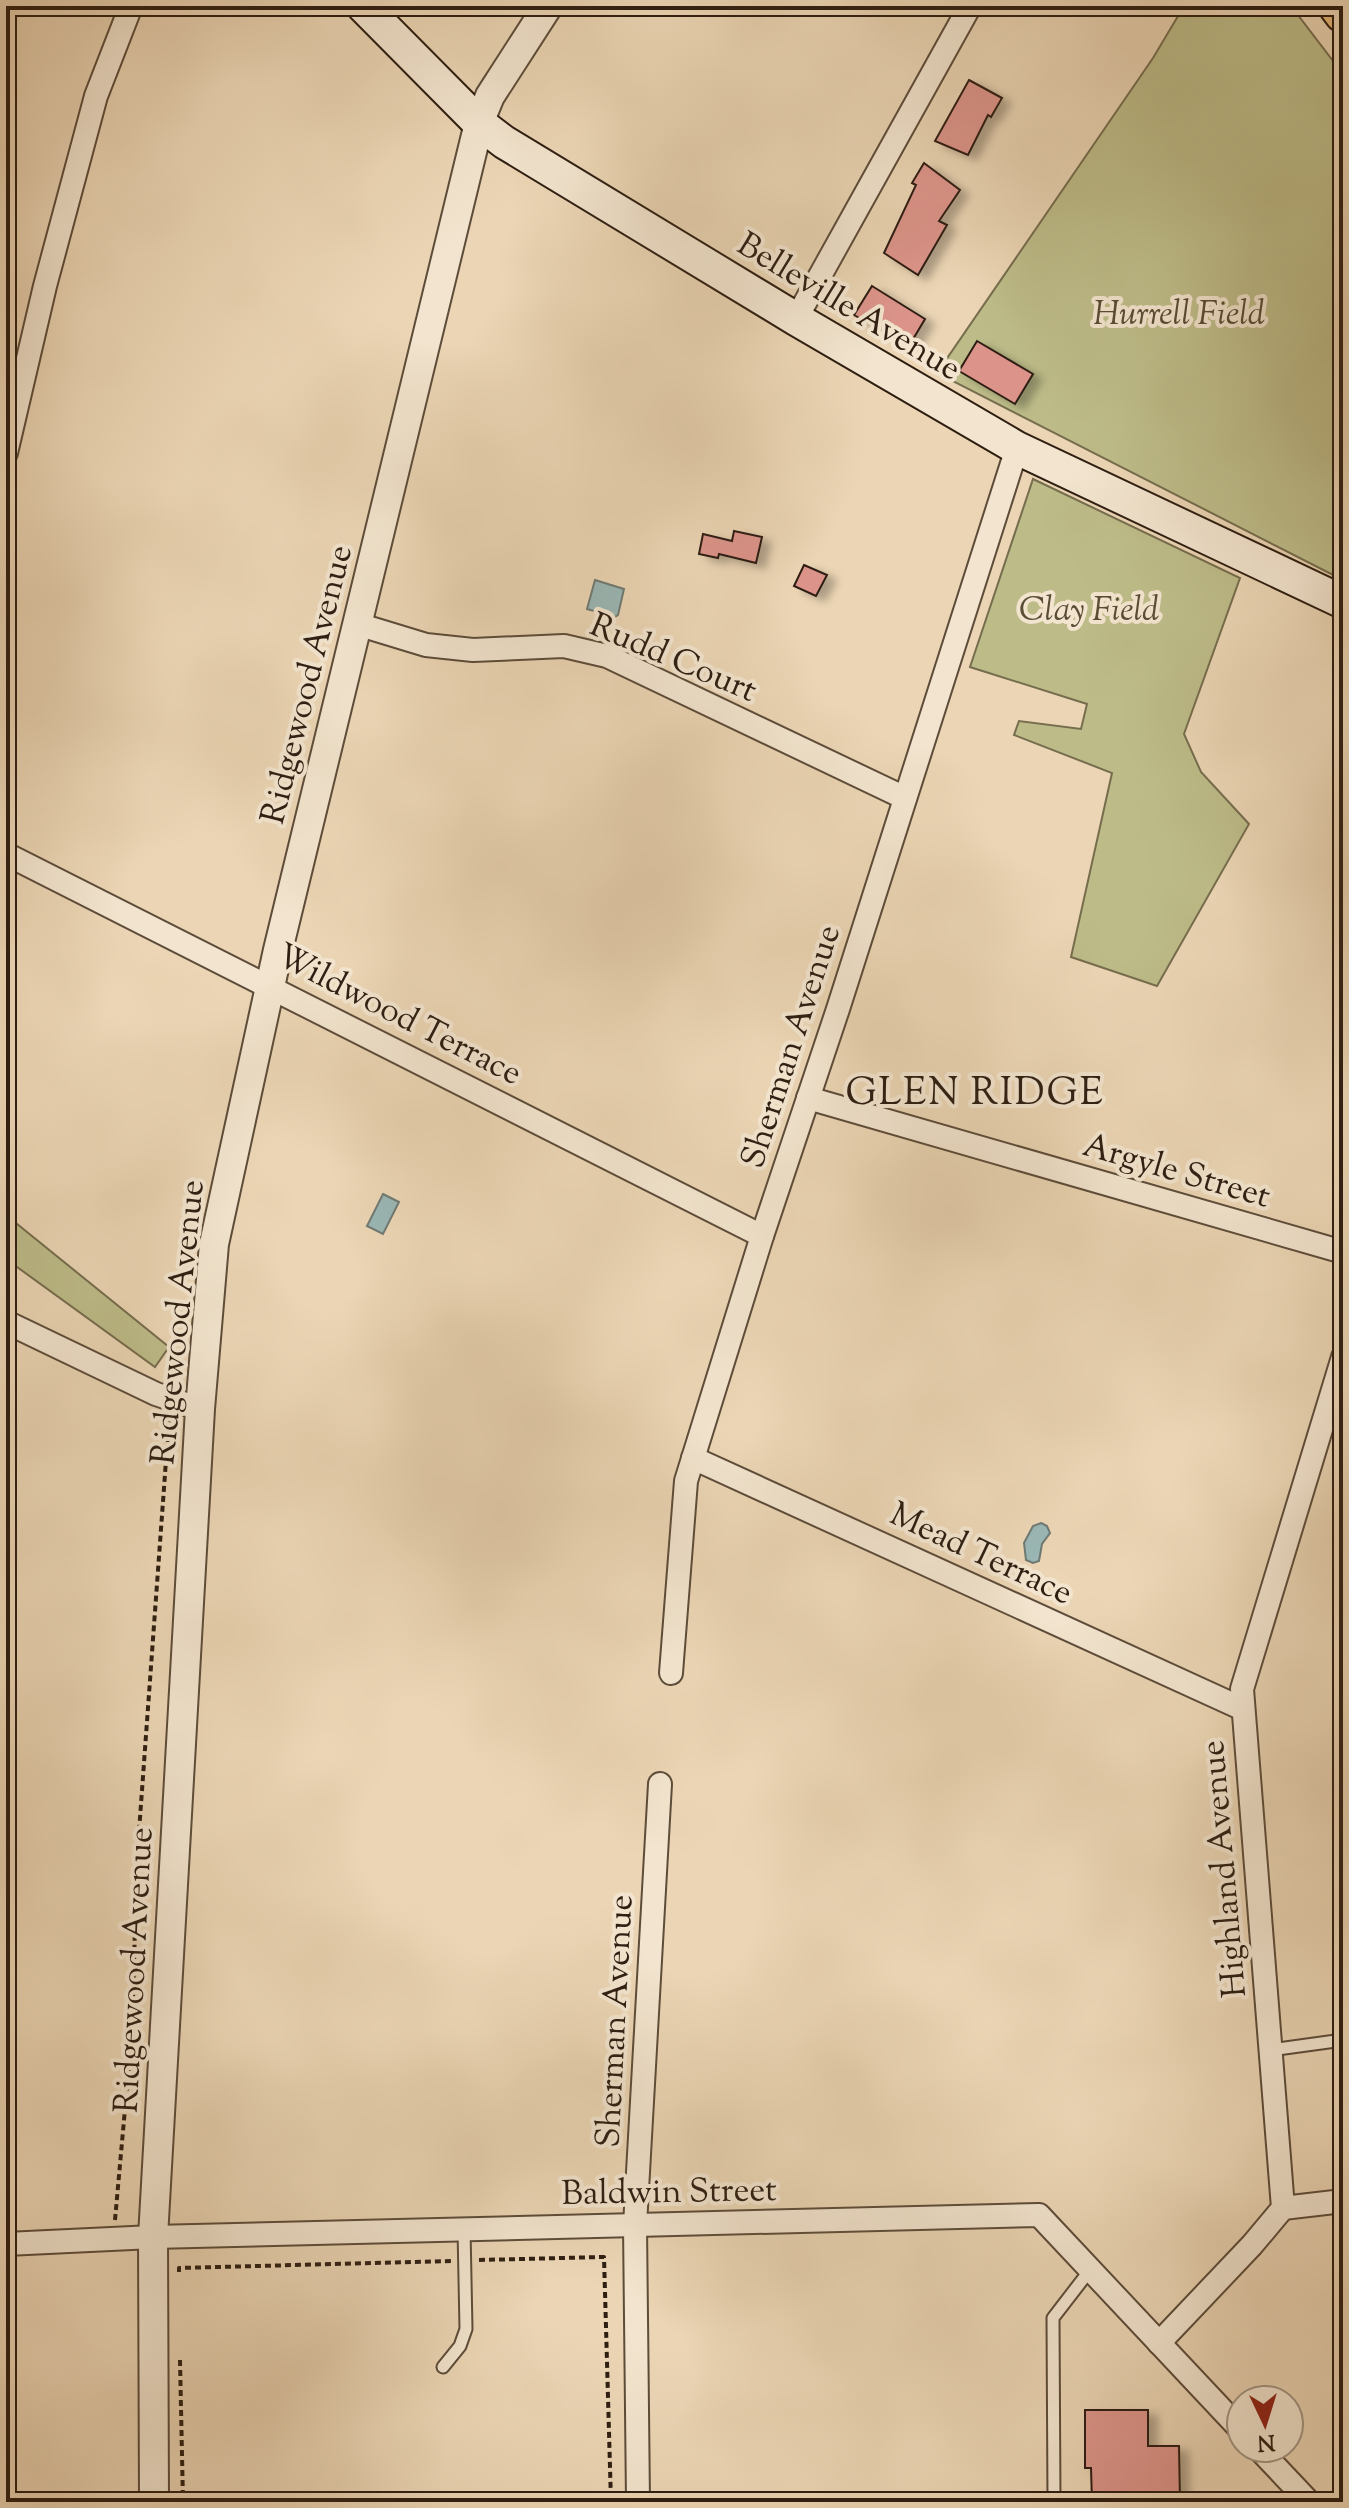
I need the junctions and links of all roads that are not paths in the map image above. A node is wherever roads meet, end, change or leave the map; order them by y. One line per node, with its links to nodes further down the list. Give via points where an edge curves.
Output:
1 (131, 6): 10 (street, via 96,96)
2 (363, 6): 7 (main road, Belleville Avenue)
3 (548, 6): 7 (street, Ridgewood Avenue, via 490,96)
4 (970, 6): 8 (street)
5 (1337, 6): 6 (main road)
6 (1343, 14)
7 (479, 123): 8 (main road, Belleville Avenue); 12 (street, Ridgewood Avenue)
8 (796, 319): 9 (main road, Belleville Avenue)
9 (1017, 448): 11 (main road, Belleville Avenue); 13 (street, Sherman Avenue)
10 (6, 453)
11 (1343, 602)
12 (357, 624): 13 (street, Rudd Court, via 426,645 473,650 564,646 607,656); 15 (street, Ridgewood Avenue)
13 (905, 798): 16 (street, Sherman Avenue)
14 (6, 854): 15 (street, Wildwood Terrace)
15 (270, 985): 17 (street, Wildwood Terrace); 21 (street, Ridgewood Avenue, via 220,1210)
16 (808, 1098): 17 (street, Sherman Avenue); 18 (street, Argyle Street)
17 (762, 1236): 22 (street, Sherman Avenue)
18 (1343, 1252)
19 (6, 1322): 21 (street, via 156,1394)
20 (1343, 1357): 24 (street, Highland Avenue, via 1242,1689)
21 (201, 1399): 32 (street, Ridgewood Avenue)
22 (693, 1458): 23 (street, Sherman Avenue, via 686,1481); 24 (street, Mead Terrace)
23 (671, 1673)
24 (1243, 1709): 27 (street, Highland Avenue)
25 (660, 1784): 30 (street, Sherman Avenue)
26 (1343, 2040): 27 (lane)
27 (1270, 2050): 29 (street, Highland Avenue)
28 (1343, 2201): 29 (street)
29 (1283, 2208): 35 (street)
30 (635, 2225): 31 (street, Baldwin Street); 34 (street, Baldwin Street, via 1039,2215); 40 (street, Sherman Avenue)
31 (464, 2229): 32 (street, Baldwin Street); 36 (lane, via 466,2329)
32 (153, 2237): 33 (street, Baldwin Street); 39 (street, Ridgewood Avenue)
33 (6, 2244)
34 (1090, 2270): 35 (street, Baldwin Street); 41 (lane, via 1053,2318)
35 (1159, 2343): 37 (street, Baldwin Street)
36 (443, 2367)
37 (1225, 2413)
38 (1273, 2464): 42 (street)
39 (154, 2502)
40 (638, 2502)
41 (1054, 2502)
42 (1309, 2502)

